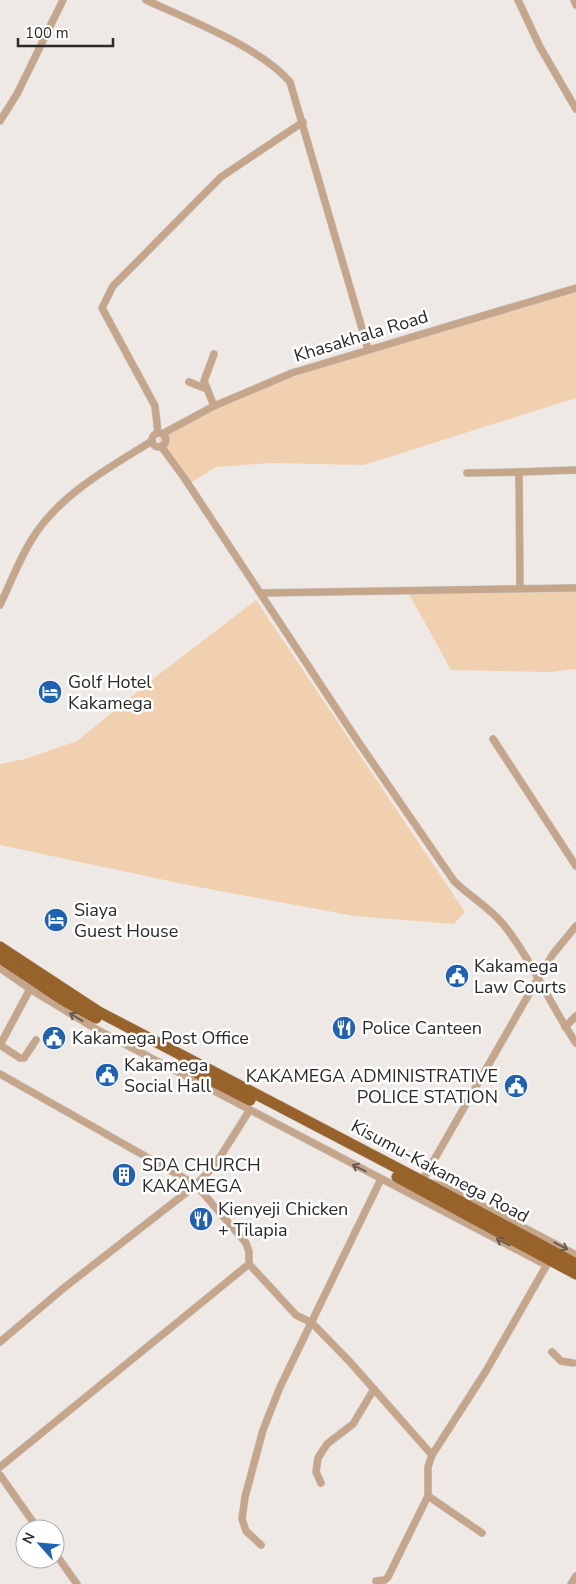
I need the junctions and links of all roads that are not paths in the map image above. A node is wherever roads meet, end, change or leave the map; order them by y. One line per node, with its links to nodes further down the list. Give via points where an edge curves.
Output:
1 (63, 0): 7 (street, via 17,94)
2 (146, 0): 8 (street, via 249,50 280,69 290,82)
3 (518, 0): 6 (street, via 540,47)
4 (574, 0): 5 (street)
5 (576, 5)
6 (576, 109)
7 (0, 121)
8 (303, 122): 10 (street); 15 (street, via 221,177 108,294 102,308 155,406)
9 (576, 288): 10 (street, Khasakhala Road)
10 (368, 349): 14 (street, Khasakhala Road, via 266,382)
11 (214, 354): 13 (street, via 204,381)
12 (188, 382): 13 (street)
13 (207, 389): 14 (street)
14 (214, 406): 15 (street, Khasakhala Road)
15 (160, 433): 16 (street, via 154,434); 17 (street, via 165,440)
16 (152, 440): 17 (street, via 154,445); 24 (street, via 99,475 51,514 29,544)
17 (161, 446): 23 (street)
18 (576, 470): 19 (street)
19 (519, 472): 20 (street); 21 (street)
20 (467, 473)
21 (520, 588): 22 (street); 23 (street)
22 (576, 588)
23 (261, 593): 31 (street, via 454,881 502,923)
24 (0, 605)
25 (493, 739): 26 (street)
26 (576, 866)
27 (576, 926): 31 (street, via 553,954)
28 (0, 947): 43 (highway, Kisumu-Kakamega Road, via 99,1012)
29 (0, 958): 38 (highway, Kisumu-Kakamega Road, via 63,1000)
30 (0, 968): 32 (street)
31 (538, 980): 34 (street); 43 (street)
32 (30, 989): 37 (street); 40 (street, one-way to 32, via 96,1029)
33 (576, 1016): 34 (street)
34 (565, 1027): 36 (street)
35 (36, 1040): 37 (street, via 24,1058)
36 (576, 1043)
37 (0, 1045)
38 (197, 1073): 40 (street); 46 (highway, Kisumu-Kakamega Road, via 419,1188)
39 (0, 1074): 44 (street)
40 (207, 1088): 41 (street)
41 (249, 1111): 42 (street, one-way to 41); 44 (street, via 215,1165)
42 (381, 1179): 46 (street, one-way to 42); 50 (street)
43 (422, 1181): 45 (street, one-way to 45, via 447,1187); 48 (highway, Kisumu-Kakamega Road)
44 (196, 1185): 47 (street, via 246,1242); 51 (street)
45 (576, 1254)
46 (548, 1262): 49 (highway, Kisumu-Kakamega Road); 55 (street, via 486,1371)
47 (249, 1264): 50 (street, via 296,1314); 56 (street)
48 (576, 1264)
49 (576, 1274)
50 (312, 1323): 54 (street); 62 (street, via 266,1422 245,1497 243,1527)
51 (0, 1342)
52 (552, 1352): 53 (street, via 561,1361)
53 (575, 1362)
54 (374, 1389): 55 (street); 58 (street, via 353,1424 327,1444 318,1458 316,1472)
55 (432, 1455): 59 (street, via 428,1467)
56 (0, 1467)
57 (0, 1475): 60 (street)
58 (321, 1483)
59 (428, 1496): 61 (street); 65 (street, via 388,1577)
60 (31, 1519)
61 (482, 1533)
62 (261, 1545)
63 (65, 1568): 66 (street)
64 (576, 1576): 67 (street)
65 (376, 1581)
66 (76, 1584)
67 (570, 1584)

